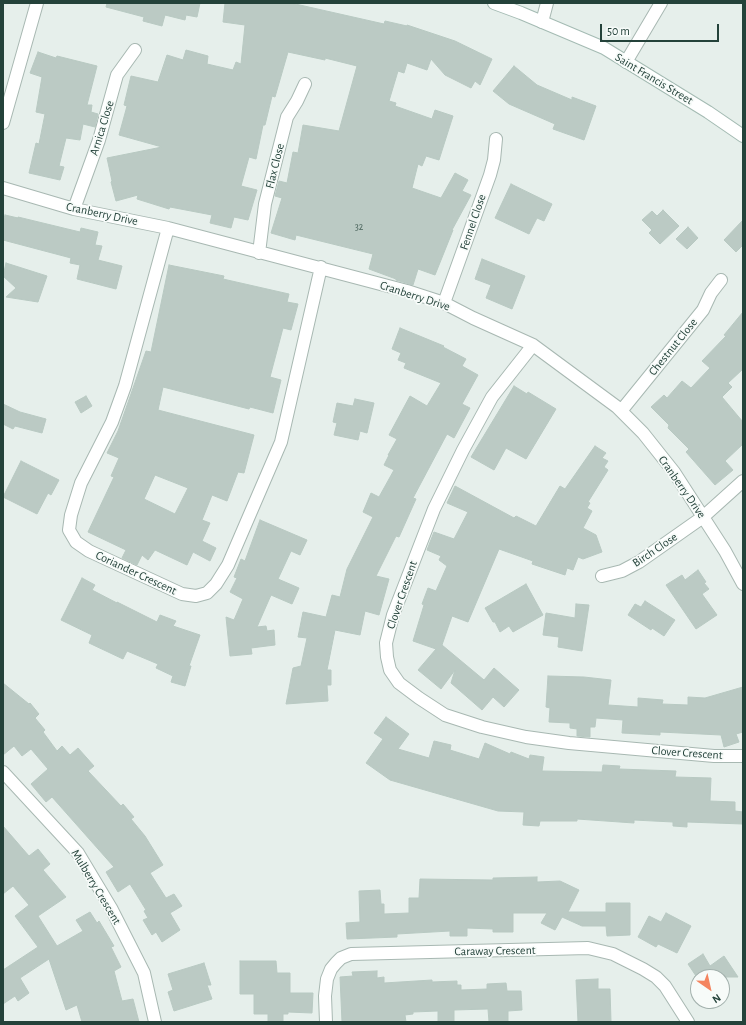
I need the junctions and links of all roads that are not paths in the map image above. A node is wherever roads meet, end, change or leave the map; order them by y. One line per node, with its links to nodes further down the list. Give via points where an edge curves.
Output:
1 (36, 3): 9 (street)
2 (494, 3): 5 (street, Saint Francis Street)
3 (547, 3): 5 (street)
4 (661, 3): 7 (street)
5 (542, 22): 7 (street, Saint Francis Street, via 604,48)
6 (135, 50): 13 (street, Arnica Close, via 117,75 99,140)
7 (626, 62): 10 (street, Saint Francis Street)
8 (305, 84): 15 (street, Flax Close, via 287,117 265,204)
9 (3, 123)
10 (743, 136)
11 (496, 139): 18 (street, Fennel Close, via 490,175)
12 (3, 188): 13 (street, Cranberry Drive)
13 (74, 209): 14 (street, Cranberry Drive)
14 (168, 228): 15 (street, Cranberry Drive); 16 (street, Coriander Crescent, via 125,386 112,422 80,482 69,530 76,542 89,551 182,594 196,596 207,593 216,584 228,565 281,442)
15 (259, 253): 16 (street, Cranberry Drive)
16 (321, 267): 18 (street, Cranberry Drive)
17 (721, 280): 20 (street, Chestnut Close, via 703,310)
18 (444, 303): 19 (street, Cranberry Drive)
19 (533, 345): 20 (street, Cranberry Drive); 25 (street, Clover Crescent, via 492,397 434,509 393,615 386,643 390,670 399,683 445,715 482,727 569,743 714,756)
20 (621, 411): 22 (street, Cranberry Drive, via 643,433 674,472)
21 (743, 480): 22 (street, Birch Close)
22 (703, 517): 23 (street, Birch Close, via 639,562 622,571); 24 (street, Cranberry Drive, via 726,551)
23 (602, 576)
24 (743, 584)
25 (743, 756)
26 (3, 772): 27 (street, Mulberry Crescent, via 78,853 111,908 144,973)
27 (155, 1022)
28 (326, 1022): 29 (street, Caraway Crescent, via 327,979 336,963 351,954 588,948 613,954 656,977 665,986)
29 (688, 1022)

